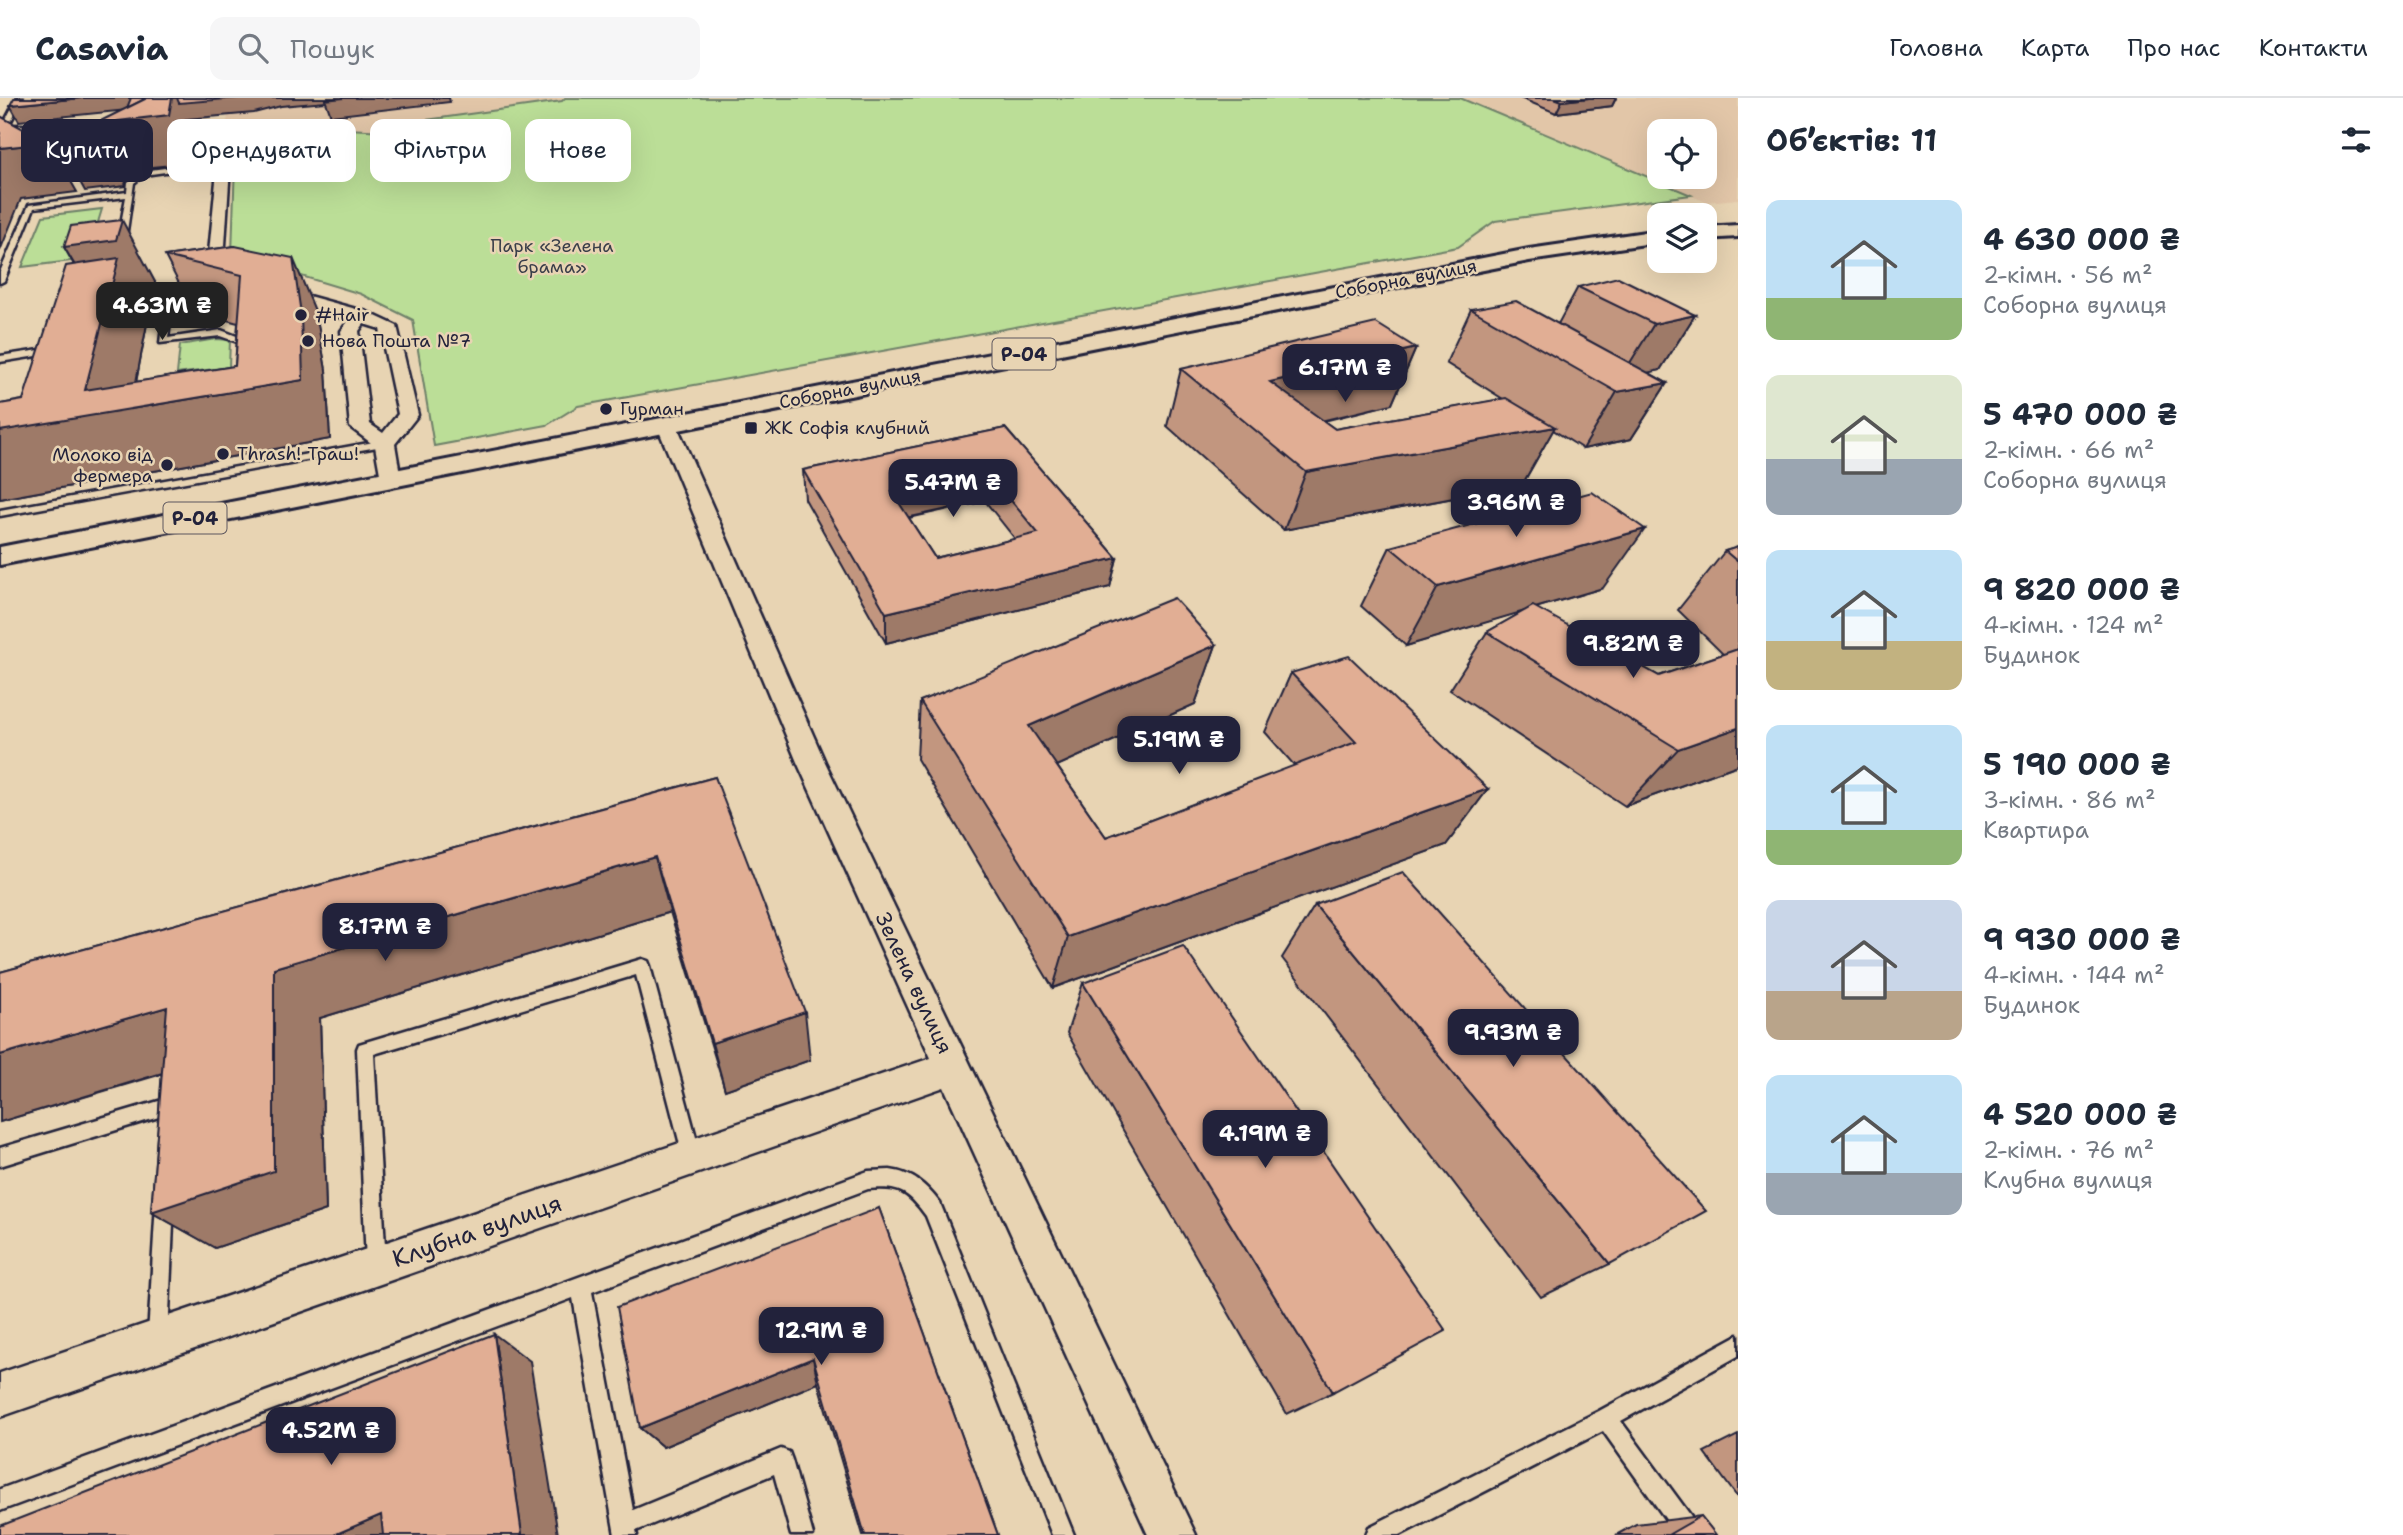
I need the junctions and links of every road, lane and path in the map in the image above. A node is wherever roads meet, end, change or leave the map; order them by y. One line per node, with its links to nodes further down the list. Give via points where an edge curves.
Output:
1 (20, 98): 2 (lane)
2 (0, 129): 3 (street)
3 (167, 131)
4 (167, 170): 6 (lane, via 142,173 131,182)
5 (225, 182): 15 (street, via 216,263 259,291)
6 (130, 194): 10 (lane); 11 (lane, via 31,206)
7 (1738, 231): 8 (main road)
8 (1717, 232)
9 (1647, 238): 21 (main road, Соборна вулиця / Р-04, via 1529,255)
10 (120, 256)
11 (0, 281)
12 (214, 298): 13 (lane)
13 (168, 306): 14 (lane); 19 (lane, via 163,341 221,334 244,342)
14 (118, 313)
15 (361, 316): 22 (street, via 349,331 360,427); 22 (street, via 388,326 408,415)
16 (45, 343): 17 (lane)
17 (40, 354): 18 (lane); 20 (lane)
18 (0, 359)
19 (243, 365)
20 (37, 367)
21 (667, 426): 23 (main road, Соборна вулиця / Р-04); 26 (street, Зелена вулиця, via 811,762)
22 (384, 443): 23 (street); 24 (lane)
23 (390, 480): 25 (main road, Соборна вулиця / Р-04)
24 (0, 513)
25 (0, 556)
26 (953, 1067): 29 (street, Клубна вулиця); 41 (street, Зелена вулиця)
27 (168, 1134): 28 (lane, via 169,1106)
28 (0, 1157)
29 (692, 1157): 31 (street, Клубна вулиця); 31 (lane, via 642,966 365,1049)
30 (165, 1189): 33 (lane)
31 (376, 1265): 33 (street, Клубна вулиця)
32 (581, 1286): 37 (lane); 38 (lane); 40 (lane, via 868,1181 890,1177 917,1187 933,1210)
33 (158, 1340): 35 (street, Клубна вулиця)
34 (1738, 1345): 36 (lane)
35 (0, 1395)
36 (1606, 1418): 42 (lane); 43 (lane)
37 (0, 1500)
38 (625, 1530): 39 (lane, via 781,1460)
39 (802, 1535)
40 (1063, 1535)
41 (1172, 1535)
42 (1377, 1535)
43 (1691, 1535)

